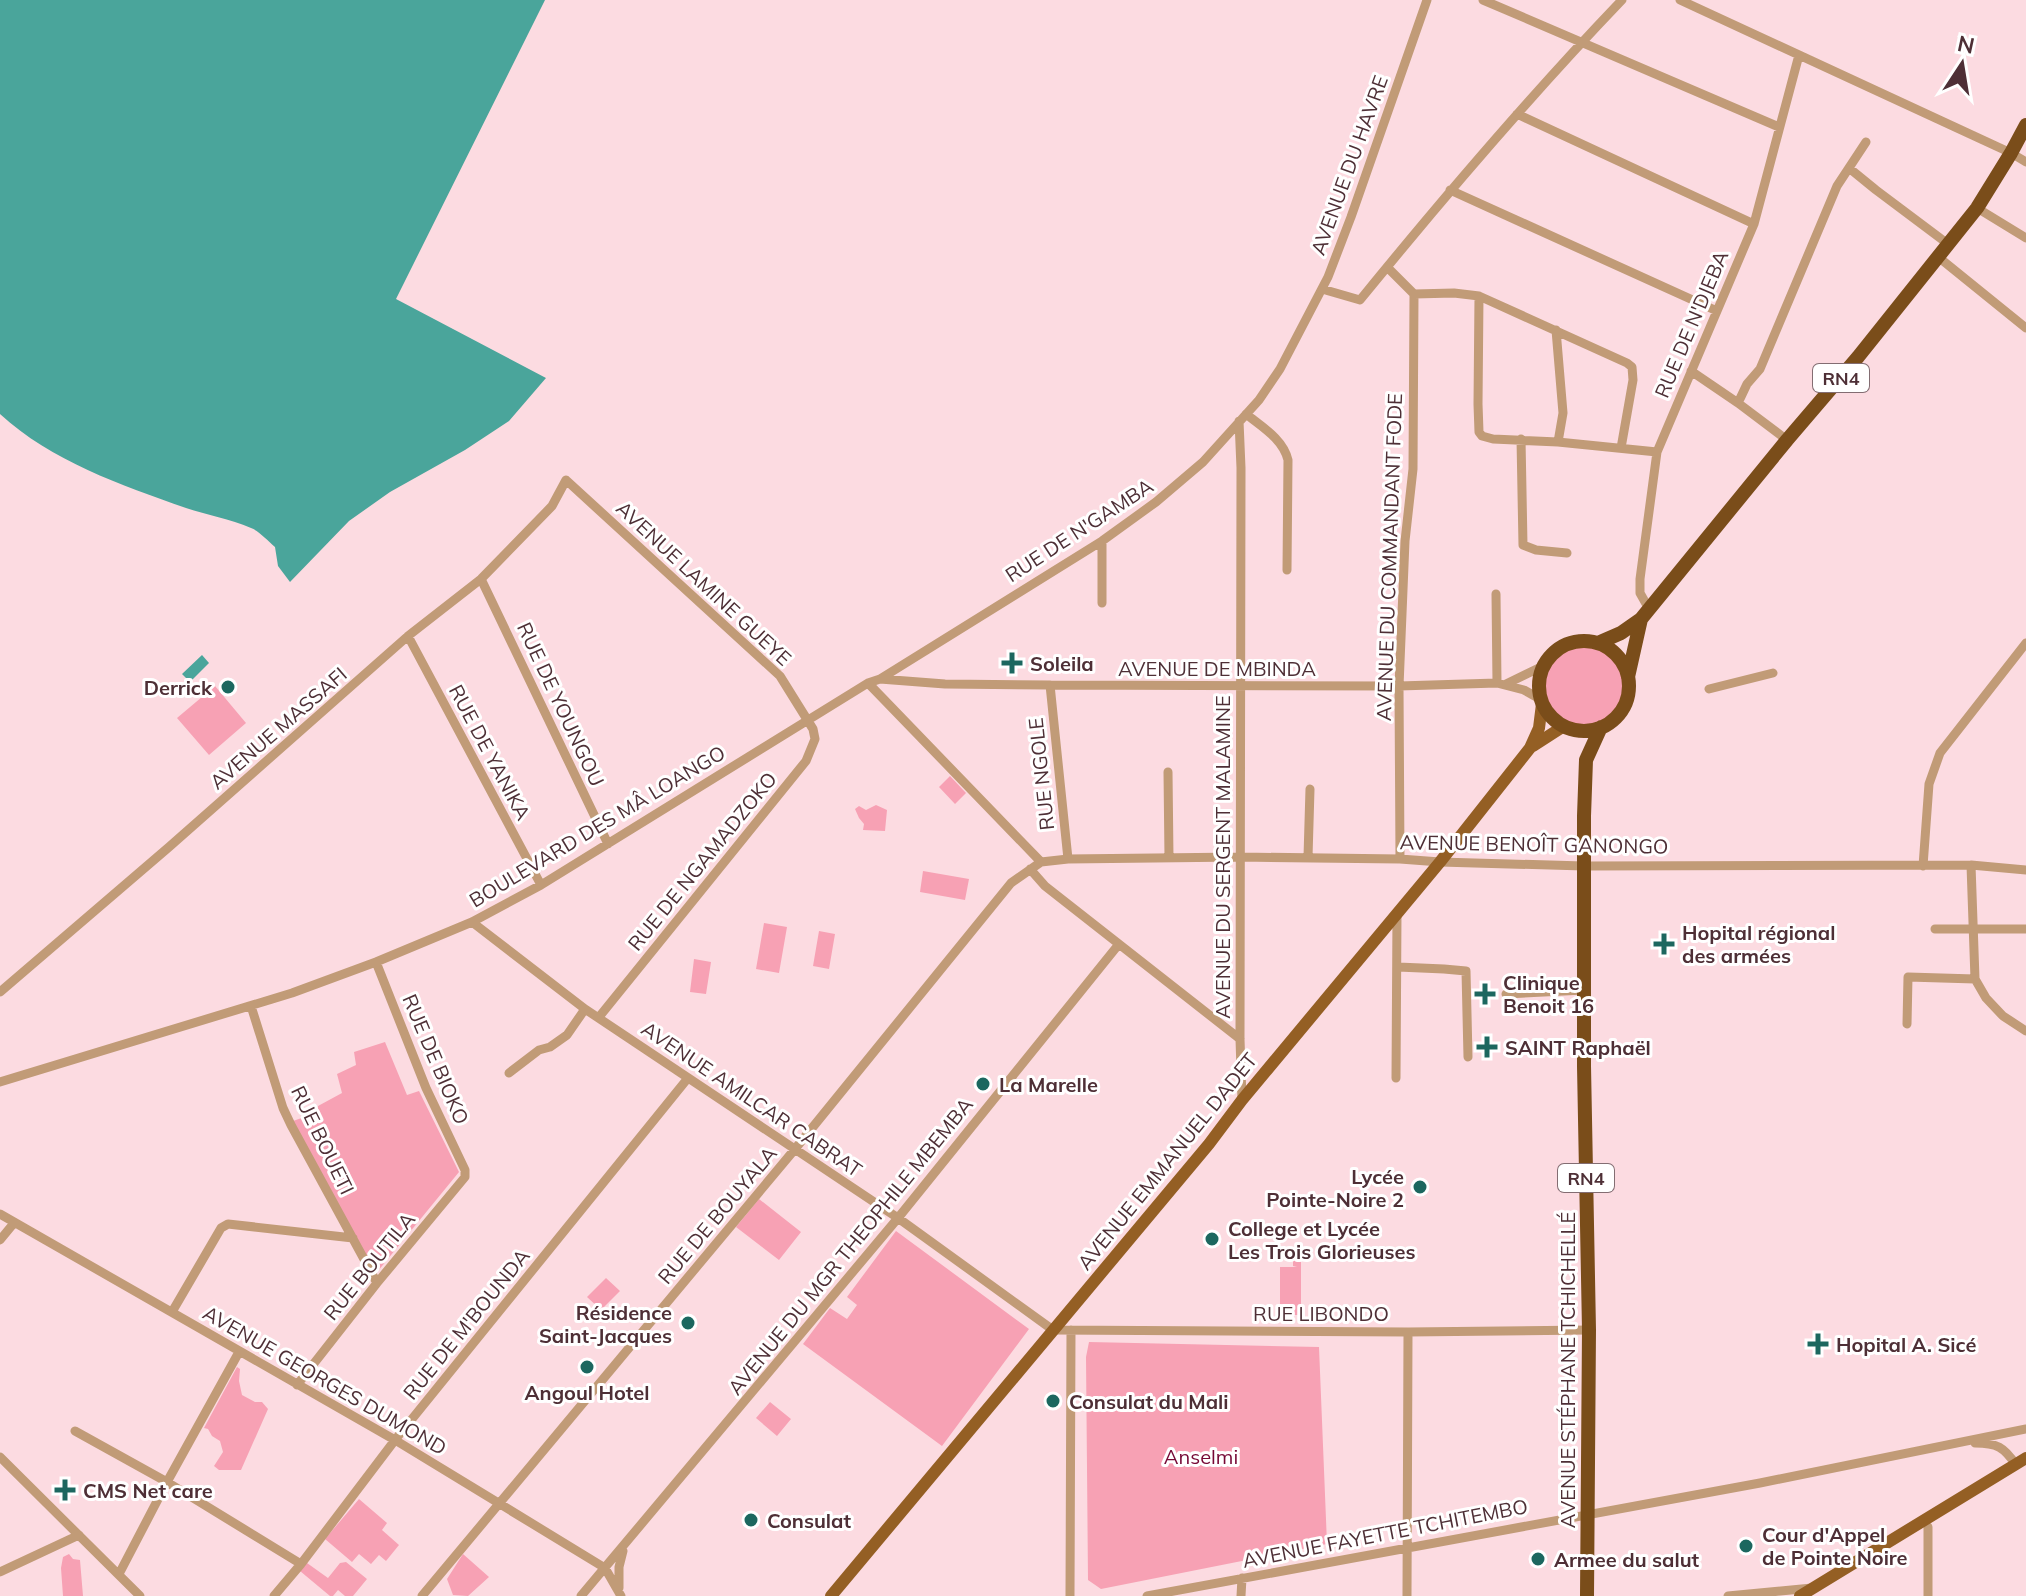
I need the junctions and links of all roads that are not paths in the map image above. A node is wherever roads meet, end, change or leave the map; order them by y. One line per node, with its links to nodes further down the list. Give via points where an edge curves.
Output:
1 (1427, 0): 21 (street, AVENUE DU HAVRE)
2 (1483, 0): 5 (street)
3 (1622, 0): 5 (street)
4 (1680, 0): 6 (street)
5 (1581, 43): 7 (street); 9 (street)
6 (1799, 55): 9 (street, RUE DE N'DJEBA); 11 (street)
7 (1517, 114): 14 (street); 16 (street)
8 (2026, 125): 11 (highway, RN4)
9 (1779, 127): 16 (street, RUE DE N'DJEBA)
10 (1866, 142): 13 (street)
11 (2011, 153): 12 (street); 15 (highway, RN4)
12 (2026, 162)
13 (1849, 168): 18 (street); 29 (street, via 1760,369)
14 (1450, 190): 20 (street); 24 (street)
15 (1977, 208): 17 (street); 18 (highway, RN4)
16 (1754, 224): 24 (street, RUE DE N'DJEBA)
17 (2026, 238)
18 (1948, 244): 19 (highway, RN4)
19 (1937, 256): 25 (street); 32 (highway, RN4)
20 (1387, 267): 21 (street, via 1360,300); 22 (street)
21 (1322, 289): 27 (street, AVENUE DU HAVRE)
22 (1414, 294): 23 (street); 55 (street, AVENUE DU COMMANDANT FODE, via 1413,469)
23 (1479, 296): 26 (street); 31 (street, via 1479,432 1486,438)
24 (1717, 311): 28 (street, RUE DE N'DJEBA)
25 (2026, 328)
26 (1556, 330): 33 (street, via 1563,413); 34 (street, via 1632,367)
27 (1296, 338): 30 (street, RUE DE N'GAMBA, via 1280,369)
28 (1691, 371): 29 (street); 35 (street, RUE DE N'DJEBA)
29 (1738, 403): 32 (street)
30 (1242, 418): 37 (street, RUE DE N'GAMBA, via 1182,482); 39 (street, via 1271,434 1286,451); 54 (street, AVENUE DU SERGENT MALAMINE)
31 (1521, 439): 33 (street); 38 (street, via 1523,545)
32 (1787, 440): 43 (highway, RN4)
33 (1558, 442): 34 (street)
34 (1621, 448): 35 (street)
35 (1657, 452): 43 (street, RUE DE N'DJEBA, via 1640,579)
36 (566, 480): 40 (street, AVENUE MASSAFI, via 552,506); 58 (street, AVENUE LAMINE GUEYE, via 780,676)
37 (1102, 541): 42 (street); 50 (street, RUE DE N'GAMBA)
38 (1567, 553)
39 (1287, 570)
40 (481, 579): 44 (street, AVENUE MASSAFI); 65 (street, RUE DE YOUNGOU)
41 (1496, 594): 52 (street)
42 (1102, 603)
43 (1645, 614): 45 (highway, RN4); 49 (highway, RN4)
44 (408, 636): 78 (street, RUE DE YANIKA); 89 (street, AVENUE MASSAFI)
45 (1598, 643): 47 (highway, RN4, via 1566,644); 49 (highway, via 1612,651)
46 (2026, 643): 75 (street, via 1940,753 1929,784)
47 (1543, 666): 52 (street, AVENUE DE MBINDA); 57 (highway)
48 (1773, 673): 56 (street)
49 (1628, 677): 59 (highway, RN4, via 1623,707)
50 (880, 679): 51 (street, BOULEVARD DES MÂ LOANGO); 53 (street, AVENUE DE MBINDA)
51 (868, 683): 58 (street, BOULEVARD DES MÂ LOANGO); 71 (street)
52 (1502, 684): 55 (street, AVENUE DE MBINDA); 57 (street, AVENUE DE MBINDA)
53 (1050, 685): 54 (street, AVENUE DE MBINDA); 69 (street, RUE NGOLE)
54 (1240, 686): 55 (street, AVENUE DE MBINDA); 66 (street, AVENUE DU SERGENT MALAMINE)
55 (1399, 686): 70 (street, AVENUE DU COMMANDANT FODE)
56 (1709, 689)
57 (1541, 701): 60 (highway, RN4); 61 (main road, AVENUE EMMANUEL DADET, via 1539,728)
58 (809, 720): 65 (street, BOULEVARD DES MÂ LOANGO); 93 (street, RUE DE NGAMADZOKO, via 815,739 806,761)
59 (1601, 727): 60 (highway); 62 (highway, AVENUE STÉPHANE TCHICHELLÉ / RN4)
60 (1567, 728): 61 (main road, AVENUE EMMANUEL DADET); 62 (highway, AVENUE STÉPHANE TCHICHELLÉ / RN4)
61 (1530, 748): 72 (main road, AVENUE EMMANUEL DADET)
62 (1586, 760): 74 (highway, AVENUE STÉPHANE TCHICHELLÉ / RN4)
63 (1168, 772): 68 (street)
64 (1310, 789): 67 (street)
65 (608, 844): 78 (street, BOULEVARD DES MÂ LOANGO)
66 (1240, 857): 67 (street, AVENUE BENOÎT GANONGO); 68 (street, AVENUE BENOÎT GANONGO); 96 (street, AVENUE DU SERGENT MALAMINE)
67 (1308, 857): 70 (street, AVENUE BENOÎT GANONGO)
68 (1169, 858): 69 (street, AVENUE BENOÎT GANONGO)
69 (1068, 859): 71 (street, AVENUE BENOÎT GANONGO)
70 (1400, 859): 72 (street, AVENUE BENOÎT GANONGO)
71 (1041, 862): 76 (street, RUE DE BOUYALA)
72 (1440, 862): 74 (street, AVENUE BENOÎT GANONGO); 79 (main road, AVENUE EMMANUEL DADET)
73 (1971, 865): 75 (street, AVENUE BENOÎT GANONGO); 77 (street, AVENUE BENOÎT GANONGO); 83 (street)
74 (1584, 866): 75 (street, AVENUE BENOÎT GANONGO); 88 (highway, AVENUE STÉPHANE TCHICHELLÉ / RN4)
75 (1923, 866)
76 (1030, 869): 84 (street); 103 (street, RUE DE BOUYALA, via 987,911)
77 (2026, 870)
78 (541, 885): 80 (street, BOULEVARD DES MÂ LOANGO)
79 (1397, 914): 86 (street); 102 (main road, AVENUE EMMANUEL DADET)
80 (472, 922): 85 (street, BOULEVARD DES MÂ LOANGO); 92 (street, AVENUE AMILCAR CABRAT)
81 (1935, 929): 83 (street)
82 (2026, 929): 83 (street)
83 (1973, 930): 87 (street)
84 (1119, 944): 96 (street); 106 (street, AVENUE DU MGR THEOPHILE MBEMBA)
85 (376, 962): 91 (street, BOULEVARD DES MÂ LOANGO); 104 (street, RUE DE BIOKO)
86 (1398, 967): 97 (street, via 1466,971); 100 (street)
87 (1975, 979): 94 (street, via 1908,977); 95 (street, via 2003,1016)
88 (1584, 990): 90 (street); 114 (highway, AVENUE STÉPHANE TCHICHELLÉ / RN4)
89 (0, 992)
90 (1506, 994)
91 (251, 1006): 101 (street, BOULEVARD DES MÂ LOANGO); 108 (street, RUE BOUETI, via 287,1116)
92 (585, 1009): 93 (street, AVENUE AMILCAR CABRAT); 98 (street, via 567,1035)
93 (599, 1017): 99 (street, AVENUE AMILCAR CABRAT)
94 (1907, 1024)
95 (2026, 1031)
96 (1240, 1039): 102 (street, AVENUE DU SERGENT MALAMINE)
97 (1468, 1057)
98 (509, 1073)
99 (688, 1078): 103 (street, AVENUE AMILCAR CABRAT); 120 (street, RUE DE M'BOUNDA)
100 (1396, 1078)
101 (0, 1082)
102 (1242, 1100): 112 (main road, AVENUE EMMANUEL DADET)
103 (795, 1149): 106 (street, AVENUE AMILCAR CABRAT); 125 (street, RUE DE BOUYALA)
104 (465, 1170): 110 (street, RUE BOUTILA, via 465,1177)
105 (0, 1214): 107 (street, AVENUE GEORGES DUMOND)
106 (898, 1218): 112 (street, AVENUE AMILCAR CABRAT); 129 (street, AVENUE DU MGR THEOPHILE MBEMBA)
107 (14, 1223): 109 (street); 111 (street, AVENUE GEORGES DUMOND)
108 (353, 1238): 110 (street, RUE BOUETI); 111 (street, via 228,1224)
109 (0, 1240)
110 (377, 1283): 117 (street, RUE BOUTILA)
111 (172, 1312): 116 (street, AVENUE GEORGES DUMOND)
112 (1053, 1330): 113 (street, RUE LIBONDO); 142 (main road, AVENUE EMMANUEL DADET)
113 (1071, 1330): 115 (street, RUE LIBONDO); 143 (street)
114 (1589, 1330): 115 (street, RUE LIBONDO); 126 (highway, AVENUE STÉPHANE TCHICHELLÉ / RN4)
115 (1408, 1332): 130 (street)
116 (239, 1352): 117 (street, AVENUE GEORGES DUMOND); 124 (street)
117 (297, 1385): 120 (street, AVENUE GEORGES DUMOND)
118 (2026, 1429): 121 (street, AVENUE FAYETTE TCHITEMBO)
119 (75, 1431): 124 (street)
120 (395, 1440): 125 (street, AVENUE GEORGES DUMOND); 131 (street, RUE DE M'BOUNDA)
121 (1959, 1443): 123 (street, AVENUE FAYETTE TCHITEMBO, via 1990,1443); 126 (street, AVENUE FAYETTE TCHITEMBO)
122 (0, 1457): 128 (street)
123 (2023, 1463): 127 (main road); 136 (main road)
124 (167, 1482): 131 (street); 134 (street)
125 (500, 1503): 132 (street, AVENUE GEORGES DUMOND); 140 (street, RUE DE BOUYALA)
126 (1587, 1513): 130 (street, AVENUE FAYETTE TCHITEMBO); 147 (highway, AVENUE STÉPHANE TCHICHELLÉ / RN4)
127 (1928, 1527): 136 (main road); 150 (street)
128 (79, 1535): 133 (street); 134 (street)
129 (624, 1547): 132 (street, AVENUE DU MGR THEOPHILE MBEMBA); 137 (street, AVENUE GEORGES DUMOND)
130 (1406, 1548): 135 (street, AVENUE FAYETTE TCHITEMBO); 146 (street)
131 (301, 1564): 139 (street, RUE DE M'BOUNDA)
132 (605, 1568): 137 (street, AVENUE GEORGES DUMOND); 141 (street)
133 (0, 1572)
134 (119, 1574): 138 (street)
135 (1242, 1578): 144 (street, AVENUE FAYETTE TCHITEMBO); 145 (street)
136 (1815, 1592): 148 (street); 149 (main road)
137 (620, 1594)
138 (140, 1596)
139 (274, 1596)
140 (422, 1596)
141 (581, 1596)
142 (831, 1596)
143 (1070, 1596)
144 (1147, 1596)
145 (1241, 1596)
146 (1407, 1596)
147 (1587, 1596)
148 (1728, 1596)
149 (1800, 1596)
150 (1928, 1596)

